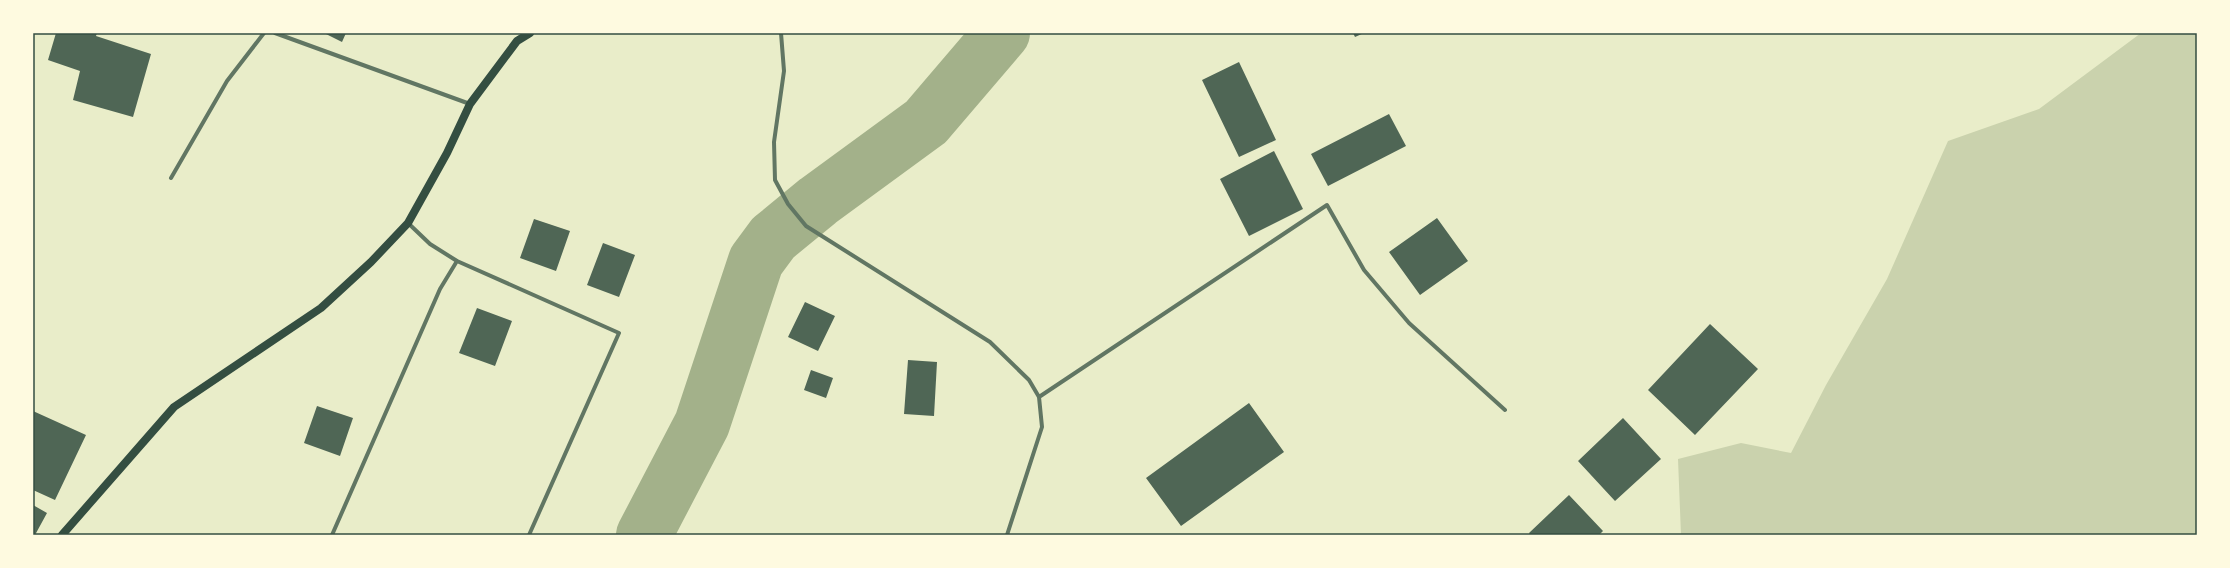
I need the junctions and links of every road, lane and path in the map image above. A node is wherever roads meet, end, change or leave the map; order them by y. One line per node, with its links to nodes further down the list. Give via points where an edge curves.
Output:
1 (264, 33): 6 (street, via 227,81)
2 (275, 33): 5 (street)
3 (530, 33): 5 (main road, via 517,41)
4 (781, 33): 9 (street, via 784,71 774,142 775,180 788,204 806,226 990,342 1029,380)
5 (470, 104): 7 (main road, via 447,153)
6 (171, 178)
7 (408, 222): 8 (street, via 430,244); 11 (main road, via 371,262 321,308 174,406)
8 (457, 261): 12 (street, via 440,289); 13 (street, via 619,333)
9 (1039, 397): 10 (street, via 1327,205 1364,270 1409,323); 14 (street, via 1042,427)
10 (1505, 410)
11 (62, 535)
12 (332, 535)
13 (529, 535)
14 (1007, 535)

